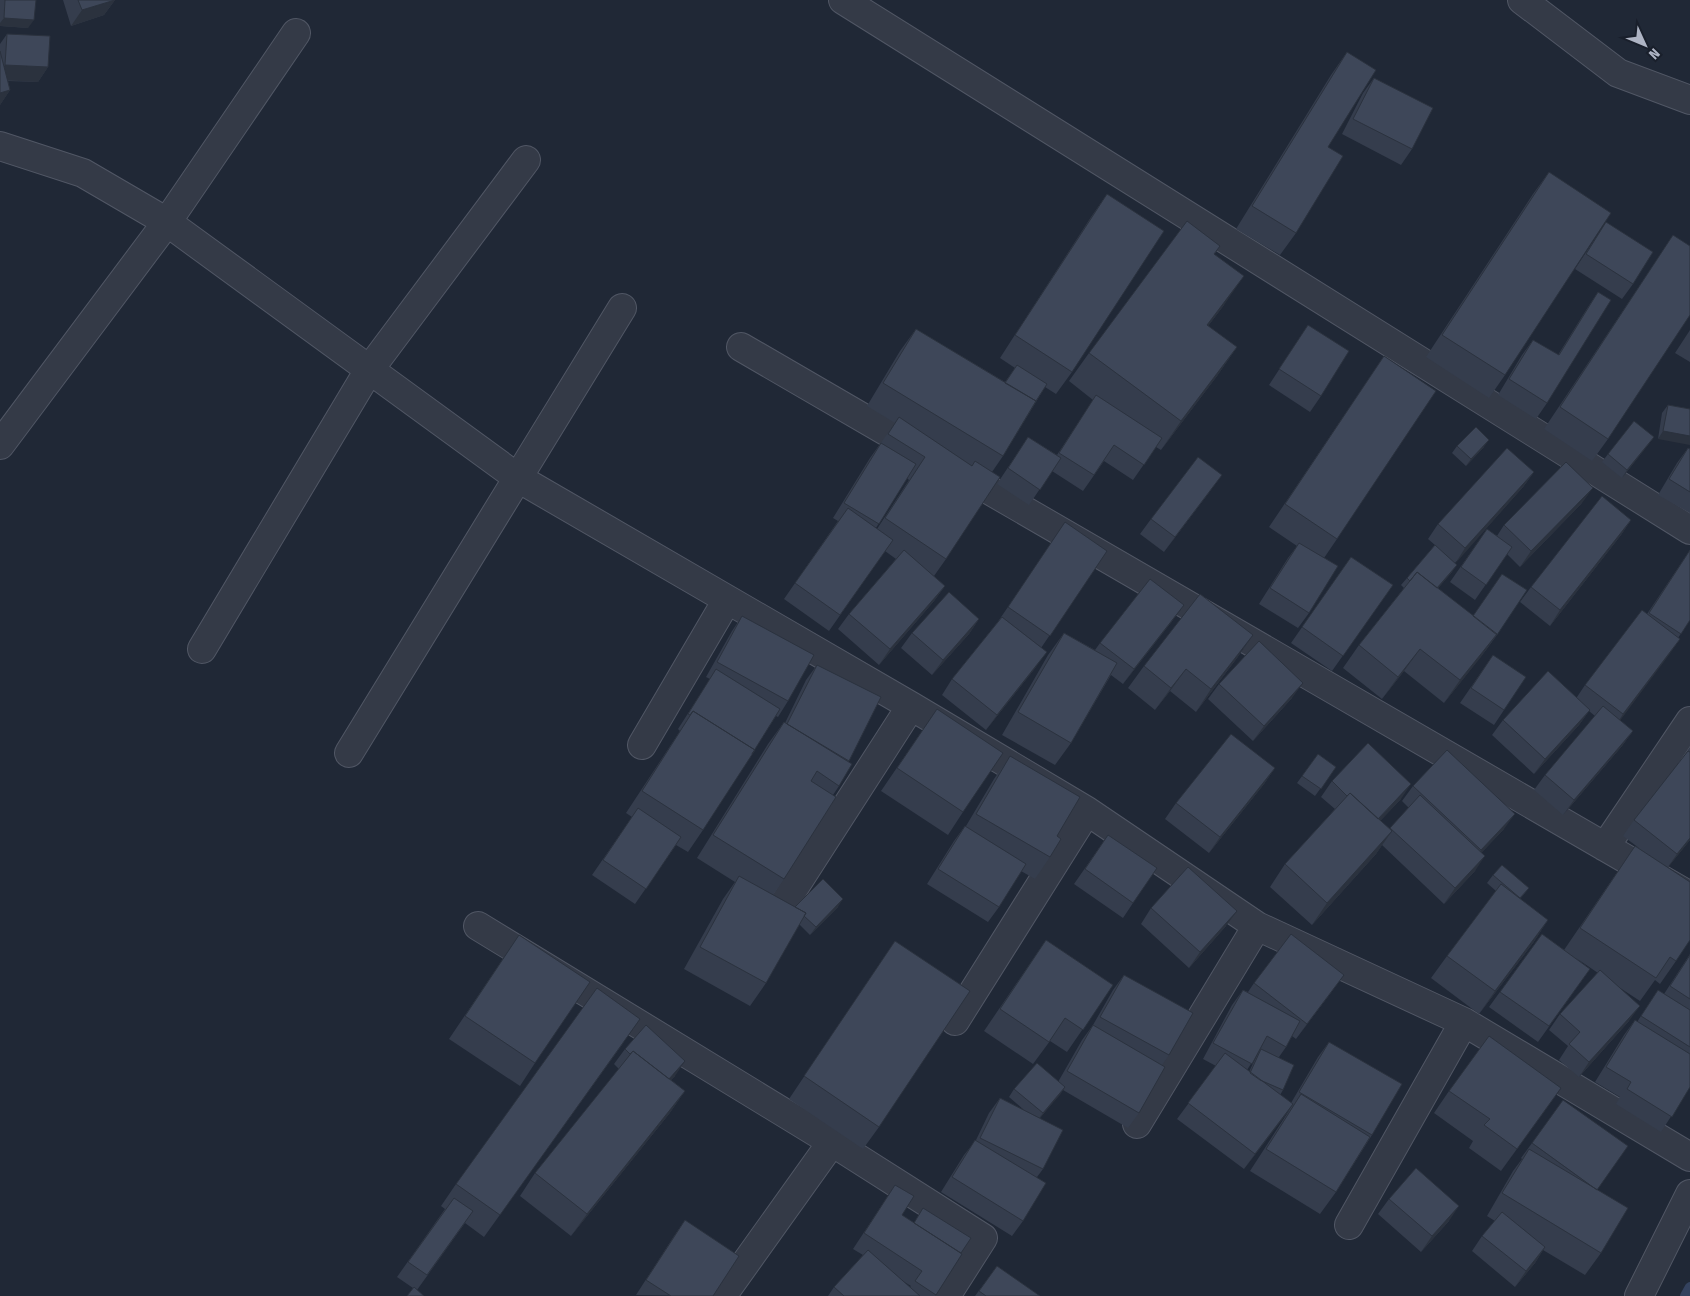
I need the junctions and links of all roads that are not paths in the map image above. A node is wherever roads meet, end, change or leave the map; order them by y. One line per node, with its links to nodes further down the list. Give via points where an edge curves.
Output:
1 (843, 0): 13 (street)
2 (1522, 0): 4 (street, via 1618,73)
3 (296, 33): 7 (street)
4 (1690, 100)
5 (0, 146): 7 (street, via 83,173)
6 (526, 160): 10 (street)
7 (167, 222): 10 (street); 11 (street)
8 (622, 308): 12 (street)
9 (741, 347): 21 (street)
10 (369, 370): 12 (street); 15 (street)
11 (0, 445)
12 (518, 478): 14 (street); 19 (street)
13 (1690, 530)
14 (727, 600): 16 (street); 18 (street)
15 (202, 649)
16 (911, 706): 20 (street); 23 (street)
17 (1690, 722): 21 (street)
18 (642, 745)
19 (348, 754)
20 (1086, 811): 25 (street); 26 (street)
21 (1605, 847): 22 (street)
22 (1690, 896)
23 (774, 919)
24 (478, 926): 29 (street)
25 (1257, 926): 27 (street); 28 (street)
26 (955, 1021)
27 (1464, 1022): 30 (street); 32 (street)
28 (1137, 1124)
29 (832, 1142): 33 (street); 34 (street, via 983,1238)
30 (1690, 1157)
31 (1690, 1194): 35 (street)
32 (1349, 1225)
33 (722, 1296)
34 (946, 1296)
35 (1639, 1296)

